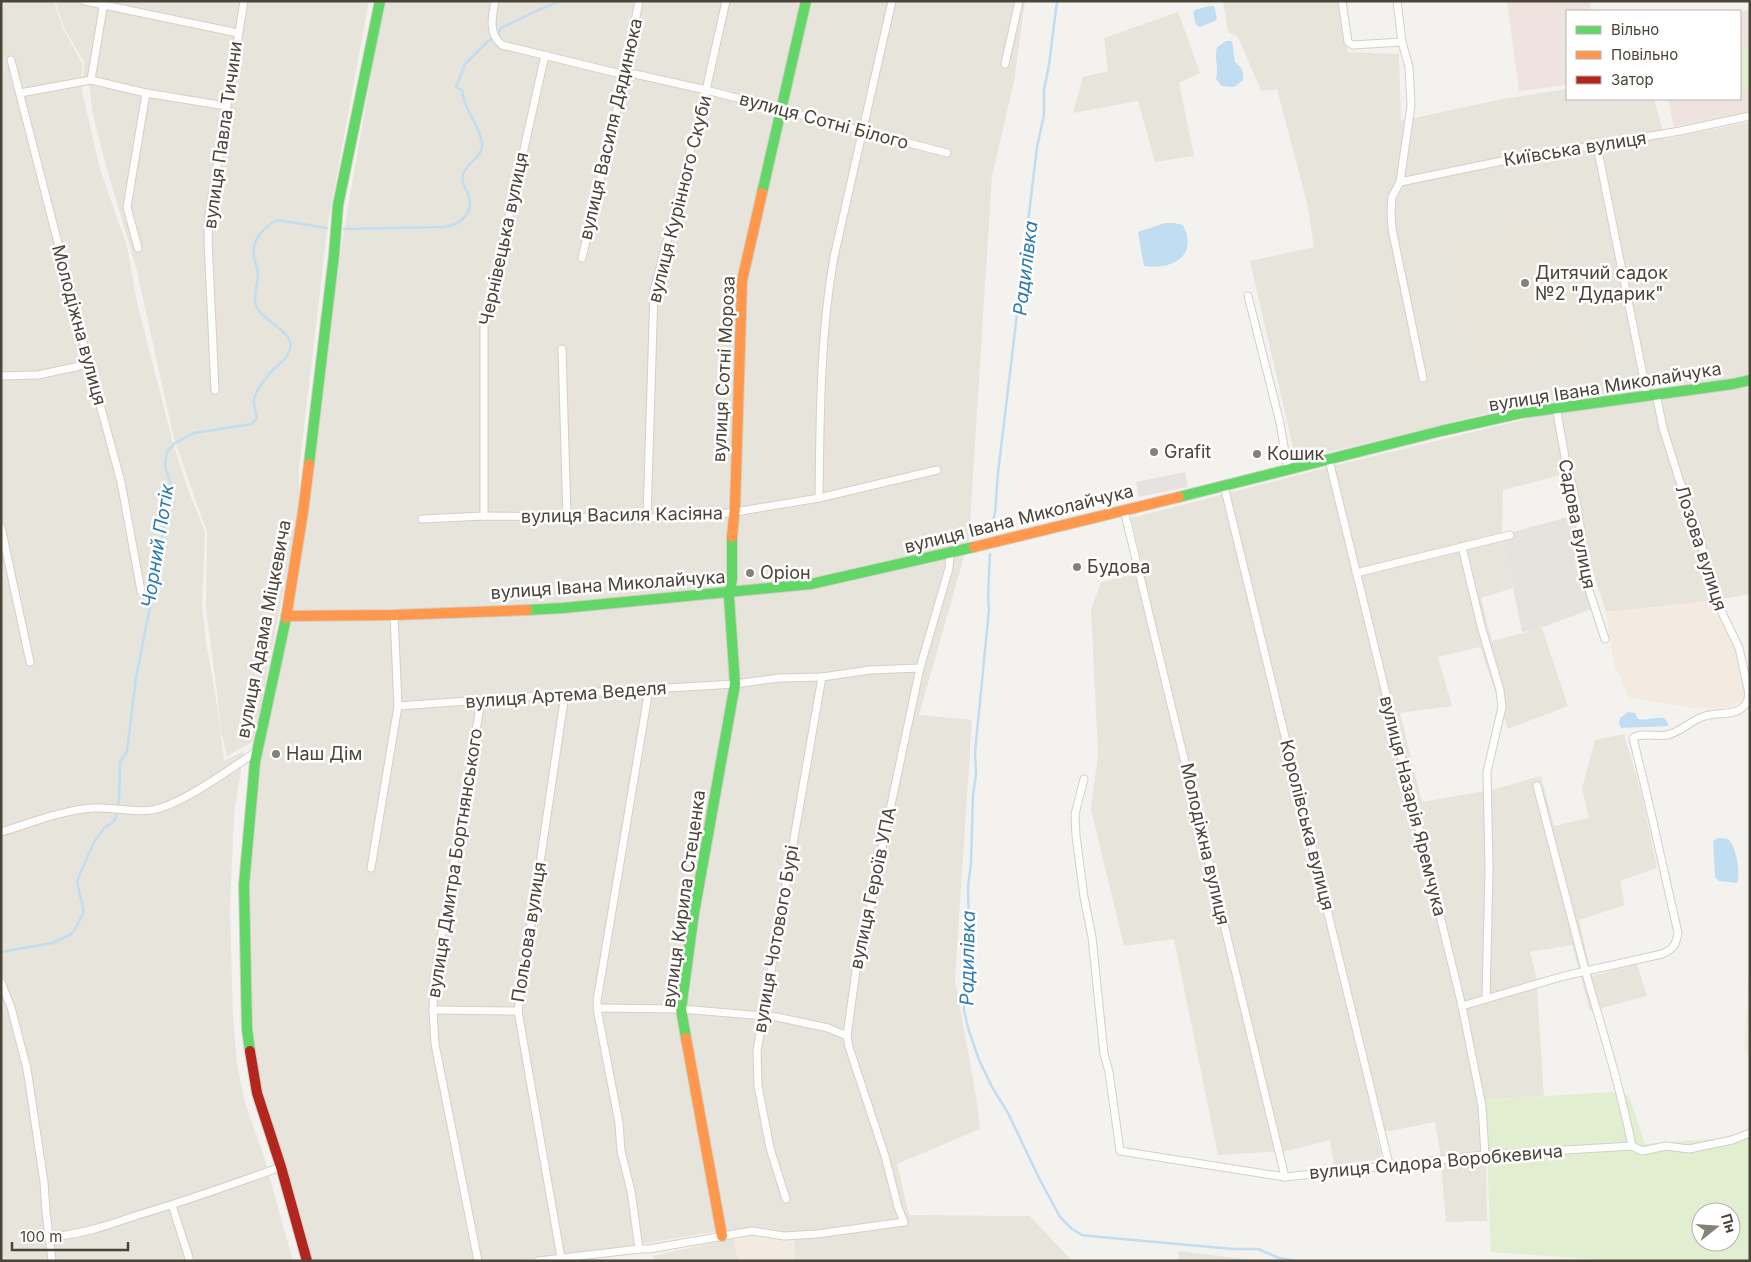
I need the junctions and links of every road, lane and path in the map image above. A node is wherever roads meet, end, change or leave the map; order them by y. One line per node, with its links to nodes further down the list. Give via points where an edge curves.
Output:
1 (85, 1): 12 (street)
2 (244, 1): 13 (street, вулиця Павла Тичини)
3 (380, 1): 60 (street, вулиця Адама Міцкевича, via 338,205 303,512)
4 (495, 1): 15 (street, вулиця Сотні Білого, via 492,25 502,45)
5 (639, 1): 18 (street, вулиця Василя Дядинюка)
6 (726, 1): 20 (street, вулиця Курінного Скуби)
7 (806, 1): 24 (street, вулиця Сотні Мороза)
8 (892, 1): 26 (street)
9 (1019, 1): 17 (street)
10 (1342, 1): 14 (street, via 1348,42 1353,45)
11 (1397, 1): 14 (street)
12 (104, 3): 13 (street); 19 (street)
13 (238, 33): 23 (street, вулиця Павла Тичини)
14 (1402, 42): 29 (street, via 1409,66 1411,106)
15 (545, 55): 18 (street, вулиця Сотні Білого); 48 (street, Чернівецька вулиця, via 484,328)
16 (11, 60): 21 (street, Молодіжна вулиця)
17 (1005, 64)
18 (625, 74): 20 (street, вулиця Сотні Білого); 31 (street, вулиця Василя Дядинюка)
19 (91, 80): 21 (street); 22 (street)
20 (706, 90): 24 (street, вулиця Сотні Білого); 50 (street, вулиця Курінного Скуби, via 654,291)
21 (20, 93): 34 (street, Молодіжна вулиця)
22 (146, 93): 23 (street); 30 (street, via 127,207)
23 (226, 106): 38 (street, вулиця Павла Тичини, via 209,216)
24 (782, 110): 26 (street, вулиця Сотні Білого); 47 (street, вулиця Сотні Мороза, via 742,281)
25 (1750, 116): 27 (street, Київська вулиця)
26 (862, 130): 28 (street, вулиця Сотні Білого); 45 (street, via 827,298)
27 (1597, 146): 29 (street, Київська вулиця); 39 (street, Лозова вулиця)
28 (947, 153)
29 (1400, 182): 36 (street, via 1392,197 1392,229)
30 (138, 248)
31 (582, 258)
32 (1248, 296): 43 (street, via 1280,423)
33 (562, 349): 49 (street)
34 (88, 364): 35 (street, via 38,375); 57 (street, Молодіжна вулиця, via 121,482)
35 (1, 376)
36 (1423, 378)
37 (1750, 380): 39 (street, вулиця Івана Миколайчука)
38 (214, 390)
39 (1651, 394): 40 (street, вулиця Івана Миколайчука); 75 (street, Лозова вулиця, via 1698,529 1713,594 1742,658 1748,700 1737,711 1702,716 1668,735 1637,735 1633,738 1678,932 1677,943 1662,954)
40 (1556, 407): 41 (street, вулиця Івана Миколайчука, via 1441,431); 61 (street, Садова вулиця, via 1577,505 1590,590)
41 (1329, 460): 43 (street, вулиця Івана Миколайчука); 56 (street, вулиця Назарія Яремчука)
42 (937, 470): 45 (street, вулиця Василя Касіяна)
43 (1288, 470): 44 (street, вулиця Івана Миколайчука)
44 (1224, 486): 46 (street, вулиця Івана Миколайчука); 88 (street, Королівська вулиця)
45 (818, 498): 47 (street, вулиця Василя Касіяна)
46 (1124, 510): 55 (street, вулиця Івана Миколайчука); 90 (street, Молодіжна вулиця)
47 (734, 513): 50 (street, вулиця Василя Касіяна); 58 (street, вулиця Сотні Мороза)
48 (484, 516): 49 (street, вулиця Василя Касіяна); 51 (street, вулиця Василя Касіяна)
49 (567, 518): 50 (street, вулиця Василя Касіяна)
50 (647, 518)
51 (422, 519)
52 (1, 527): 62 (street)
53 (1510, 535): 54 (street)
54 (1462, 547): 56 (street); 77 (street, via 1502,707 1488,772)
55 (950, 552): 58 (street, вулиця Івана Миколайчука, via 811,584); 63 (street, вулиця Героїв УПА, via 949,568)
56 (1356, 573): 78 (street, вулиця Назарія Яремчука)
57 (141, 591)
58 (730, 593): 59 (street, вулиця Івана Миколайчука, via 563,608); 65 (street, вулиця Сотні Мороза)
59 (394, 615): 60 (street, вулиця Івана Миколайчука); 69 (street)
60 (286, 616): 70 (street, вулиця Адама Міцкевича)
61 (1605, 639)
62 (30, 662)
63 (920, 668): 64 (street, вулиця Артема Веделя, via 870,670); 84 (street, вулиця Героїв УПА, via 857,963)
64 (822, 677): 65 (street, вулиця Артема Веделя); 83 (street, вулиця Чотового Бурі)
65 (735, 684): 66 (street, вулиця Артема Веделя); 80 (street, вулиця Кирила Стеценка, via 694,912)
66 (649, 689): 67 (street, вулиця Артема Веделя); 79 (street)
67 (566, 694): 68 (street, вулиця Артема Веделя); 82 (street, Польова вулиця)
68 (480, 701): 69 (street, вулиця Артема Веделя); 81 (street, вулиця Дмитра Бортнянського, via 436,972)
69 (398, 706): 74 (street)
70 (256, 752): 73 (street, via 187,795 153,810 73,810); 89 (street, вулиця Адама Міцкевича, via 244,884 247,1029 258,1093)
71 (1084, 779): 90 (street, вулиця Сидора Воробкевича, via 1075,814 1076,836 1120,1151)
72 (1537, 786): 75 (street)
73 (1, 832)
74 (371, 868)
75 (1586, 971): 77 (street); 86 (street)
76 (1, 982): 94 (street, via 27,1069)
77 (1486, 999): 78 (street)
78 (1462, 1006): 87 (street, вулиця Назарія Яремчука, via 1482,1106)
79 (597, 1008): 80 (street); 95 (street)
80 (681, 1009): 83 (street); 93 (street, вулиця Кирила Стеценка)
81 (433, 1010): 82 (street); 100 (street, вулиця Дмитра Бортнянського, via 435,1044)
82 (518, 1011): 96 (street, Польова вулиця)
83 (762, 1017): 84 (street, via 816,1025); 91 (street, вулиця Чотового Бурі, via 757,1051 758,1086 770,1148)
84 (848, 1036): 93 (street, вулиця Героїв УПА, via 904,1222 816,1234 784,1236 756,1231)
85 (1750, 1133): 86 (street, вулиця Сидора Воробкевича, via 1689,1149 1666,1146 1642,1150)
86 (1632, 1146): 87 (street, вулиця Сидора Воробкевича)
87 (1485, 1154): 88 (street, вулиця Сидора Воробкевича)
88 (1389, 1164): 90 (street, вулиця Сидора Воробкевича)
89 (281, 1167): 92 (street); 99 (street, вулиця Адама Міцкевича)
90 (1285, 1177)
91 (786, 1199)
92 (172, 1205): 94 (street, via 69,1236); 98 (street)
93 (722, 1236): 95 (street, via 649,1250)
94 (49, 1237): 97 (street)
95 (639, 1249): 96 (street)
96 (561, 1258): 101 (street)
97 (52, 1261)
98 (190, 1261)
99 (307, 1261)
100 (478, 1261)
101 (538, 1261)

